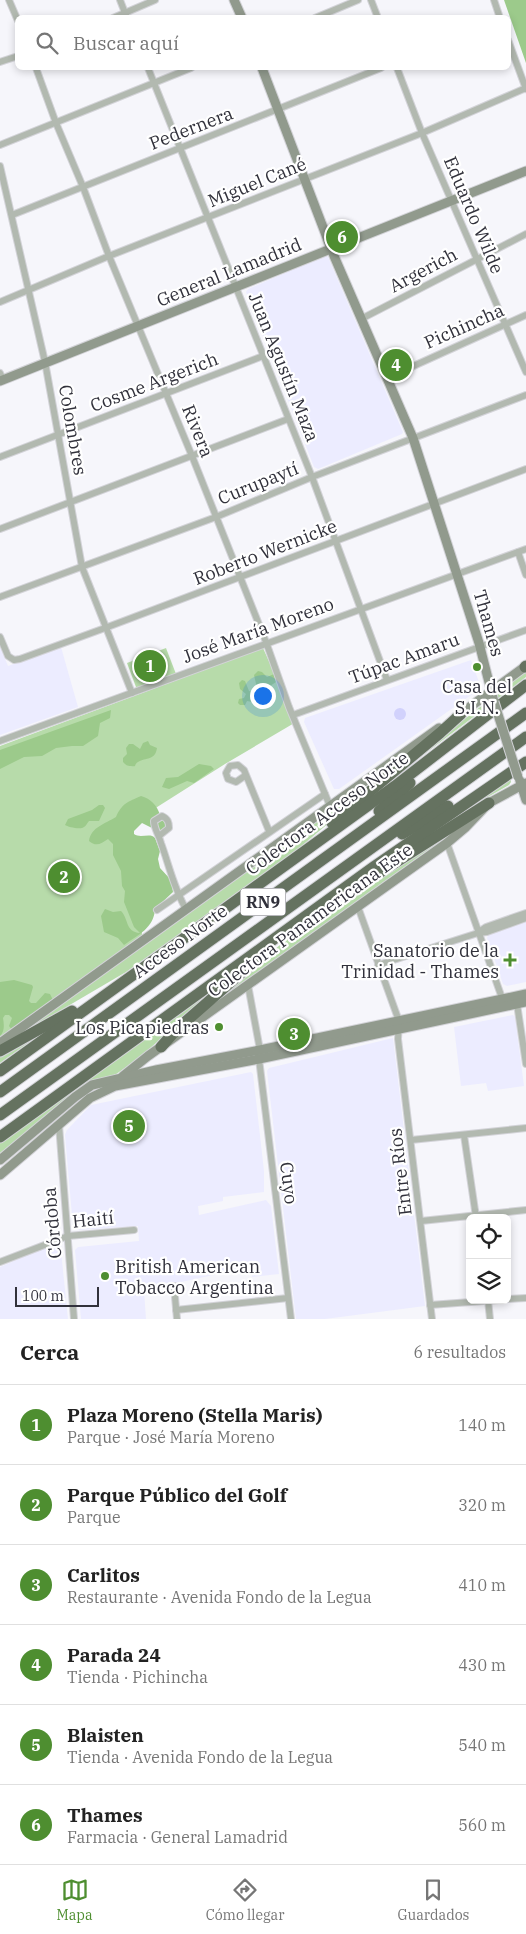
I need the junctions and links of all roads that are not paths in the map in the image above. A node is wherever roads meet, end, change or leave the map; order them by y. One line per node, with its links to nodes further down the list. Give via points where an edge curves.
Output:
1 (9, 0): 8 (street)
2 (120, 0): 9 (street)
3 (156, 0): 9 (street)
4 (234, 0): 10 (street)
5 (358, 0): 11 (street)
6 (371, 0): 12 (street)
7 (494, 0): 13 (street)
8 (16, 15)
9 (126, 15)
10 (241, 15)
11 (322, 15)
12 (377, 15)
13 (499, 15)
14 (511, 48): 24 (street)
15 (15, 57): 16 (street)
16 (0, 62)
17 (37, 70): 26 (street, Rivera)
18 (149, 70): 23 (street, Juan Agustín Maza)
19 (186, 70): 23 (street)
20 (263, 70): 25 (street, Thames)
21 (376, 70): 25 (street, Pedernera)
22 (399, 70): 27 (street, Eduardo Wilde)
23 (154, 83): 26 (street); 29 (street, Juan Agustín Maza)
24 (526, 88): 27 (street, Miguel Cané)
25 (279, 110): 29 (street, Pedernera); 32 (street, Thames)
26 (56, 122): 28 (street); 33 (street, Rivera)
27 (422, 133): 32 (street, Miguel Cané); 34 (street, Eduardo Wilde)
28 (0, 146)
29 (180, 148): 33 (street, Pedernera); 36 (street, Juan Agustín Maza)
30 (0, 166): 35 (street, Colombres)
31 (526, 171): 34 (street, General Lamadrid)
32 (305, 178): 36 (street, Miguel Cané); 38 (street, Thames)
33 (84, 187): 35 (street, Pedernera); 39 (street, Rivera)
34 (452, 201): 38 (street, General Lamadrid); 40 (street, Eduardo Wilde)
35 (12, 215): 42 (street, Colombres)
36 (208, 217): 39 (street, Miguel Cané); 41 (street, Juan Agustín Maza)
37 (526, 234): 40 (street, Argerich)
38 (332, 249): 41 (street, General Lamadrid); 45 (street, Thames)
39 (109, 256): 42 (street, Miguel Cané); 47 (street, Rivera)
40 (476, 259): 45 (street, Argerich); 46 (street, Eduardo Wilde)
41 (236, 288): 47 (street, General Lamadrid); 48 (street, Juan Agustín Maza)
42 (30, 290): 43 (street, Miguel Cané); 49 (street, Colombres)
43 (0, 302)
44 (526, 315): 46 (street, Pichincha)
45 (361, 319): 52 (street, Thames)
46 (505, 324): 50 (street, Eduardo Wilde); 52 (street, Pichincha)
47 (138, 326): 49 (street, General Lamadrid); 53 (street, Rivera)
48 (262, 356): 53 (street, Cosme Argerich); 55 (street, Juan Agustín Maza)
49 (45, 362): 51 (street, General Lamadrid); 56 (street, Colombres)
50 (526, 372)
51 (1, 378)
52 (387, 378): 57 (street, Thames)
53 (166, 393): 56 (street, Cosme Argerich); 58 (street, Rivera)
54 (526, 395): 57 (street, Curupaytí)
55 (288, 419): 58 (street); 61 (street, Juan Agustín Maza)
56 (59, 435): 59 (street, Cosme Argerich); 62 (street, Colombres)
57 (412, 438): 61 (street, Curupaytí); 63 (street, Thames)
58 (192, 456): 62 (street); 64 (street, Rivera)
59 (0, 457)
60 (526, 469): 63 (street, Roberto Wernicke)
61 (312, 477): 64 (street, Curupaytí); 66 (street, Juan Agustín Maza)
62 (70, 502): 65 (street); 69 (street, Colombres)
63 (434, 504): 66 (street, Roberto Wernicke); 70 (street, Thames)
64 (216, 517): 69 (street, Curupaytí); 72 (street, Rivera)
65 (0, 529)
66 (336, 541): 72 (street, Roberto Wernicke); 74 (street, Juan Agustín Maza)
67 (526, 549): 68 (street, José María Moreno)
68 (518, 552): 70 (street, José María Moreno); 71 (street)
69 (82, 567): 73 (street, Curupaytí); 75 (street, Colombres)
70 (457, 574): 74 (street, José María Moreno); 79 (street, Thames)
71 (526, 575)
72 (240, 577): 75 (street, Roberto Wernicke); 78 (street, Rivera)
73 (0, 597)
74 (361, 608): 78 (street, José María Moreno); 81 (street, Juan Agustín Maza)
75 (105, 628): 77 (street, Roberto Wernicke, via 14,660 8,656); 84 (street, Colombres)
76 (526, 630): 79 (street, Túpac Amaru)
77 (0, 637)
78 (266, 642): 84 (street, José María Moreno); 87 (street, Rivera)
79 (480, 647): 81 (street, Túpac Amaru); 83 (street, Thames)
80 (526, 666): 83 (street)
81 (387, 680): 87 (street, Túpac Amaru)
82 (526, 686): 102 (highway, Colectora Acceso Norte)
83 (491, 691): 88 (street); 94 (street, Thames, bridge)
84 (132, 693): 90 (street, José María Moreno)
85 (526, 694): 101 (highway, via 411,782)
86 (526, 712): 101 (highway, Acceso Norte / RN9)
87 (293, 714): 95 (street, Rivera)
88 (460, 714): 97 (street); 102 (highway)
89 (526, 737): 103 (highway, Acceso Norte / RN9)
90 (0, 741)
91 (526, 754): 103 (highway, via 438,813)
92 (526, 762): 109 (highway)
93 (246, 775): 98 (street)
94 (525, 791): 96 (street, Colectora Panamericana Este)
95 (325, 794): 97 (street, Rivera); 98 (street)
96 (489, 803): 100 (street, Colectora Panamericana Este); 109 (highway)
97 (330, 806): 107 (street)
98 (269, 831): 104 (street)
99 (159, 836): 104 (street)
100 (447, 843): 105 (street, Colectora Panamericana Este); 111 (street)
101 (334, 851): 128 (highway, Acceso Norte / RN9)
102 (276, 872): 113 (highway, Colectora Acceso Norte)
103 (338, 872): 129 (highway, Acceso Norte / RN9)
104 (178, 895): 106 (street); 107 (street)
105 (358, 907): 112 (street); 114 (street, Colectora Panamericana Este)
106 (157, 910)
107 (186, 910): 119 (street)
108 (526, 913): 111 (street)
109 (303, 918): 120 (highway); 133 (highway)
110 (526, 918): 111 (street, via 487,932)
111 (478, 932): 112 (street); 116 (street)
112 (378, 965): 118 (street)
113 (136, 973): 121 (highway); 125 (highway, Colectora Acceso Norte)
114 (248, 985): 120 (street, Colectora Panamericana Este); 122 (street)
115 (526, 994): 116 (street)
116 (502, 998): 117 (street); 118 (street)
117 (522, 1003): 118 (street); 124 (street)
118 (398, 1025): 122 (street); 134 (street, Entre Ríos)
119 (0, 1043)
120 (161, 1047): 123 (street, Colectora Panamericana Este)
121 (0, 1051)
122 (260, 1055): 126 (street); 146 (street, Cuyo)
123 (148, 1056): 126 (street); 127 (street, Colectora Panamericana Este)
124 (526, 1064)
125 (0, 1071)
126 (150, 1075): 127 (street)
127 (117, 1082): 130 (street, via 90,1098); 135 (street, via 87,1088)
128 (0, 1092)
129 (0, 1115)
130 (59, 1125): 136 (street); 143 (street, Córdoba)
131 (526, 1128): 132 (street)
132 (464, 1135): 134 (street); 138 (street)
133 (0, 1136)
134 (411, 1140): 141 (street, Entre Ríos)
135 (0, 1160)
136 (0, 1175)
137 (526, 1210): 139 (street)
138 (476, 1214)
139 (493, 1214)
140 (466, 1217): 141 (street)
141 (421, 1221): 151 (street, Entre Ríos)
142 (134, 1230): 143 (street, Haití)
143 (68, 1236): 144 (street, Haití); 153 (street, Córdoba)
144 (0, 1262)
145 (174, 1286): 152 (street)
146 (288, 1298): 152 (street); 155 (street, Cuyo)
147 (526, 1298): 148 (street)
148 (511, 1299)
149 (466, 1303): 151 (street)
150 (488, 1304): 157 (street)
151 (430, 1305): 156 (street, Entre Ríos)
152 (176, 1310): 154 (street)
153 (74, 1319)
154 (177, 1319)
155 (291, 1319)
156 (432, 1319)
157 (490, 1319)

